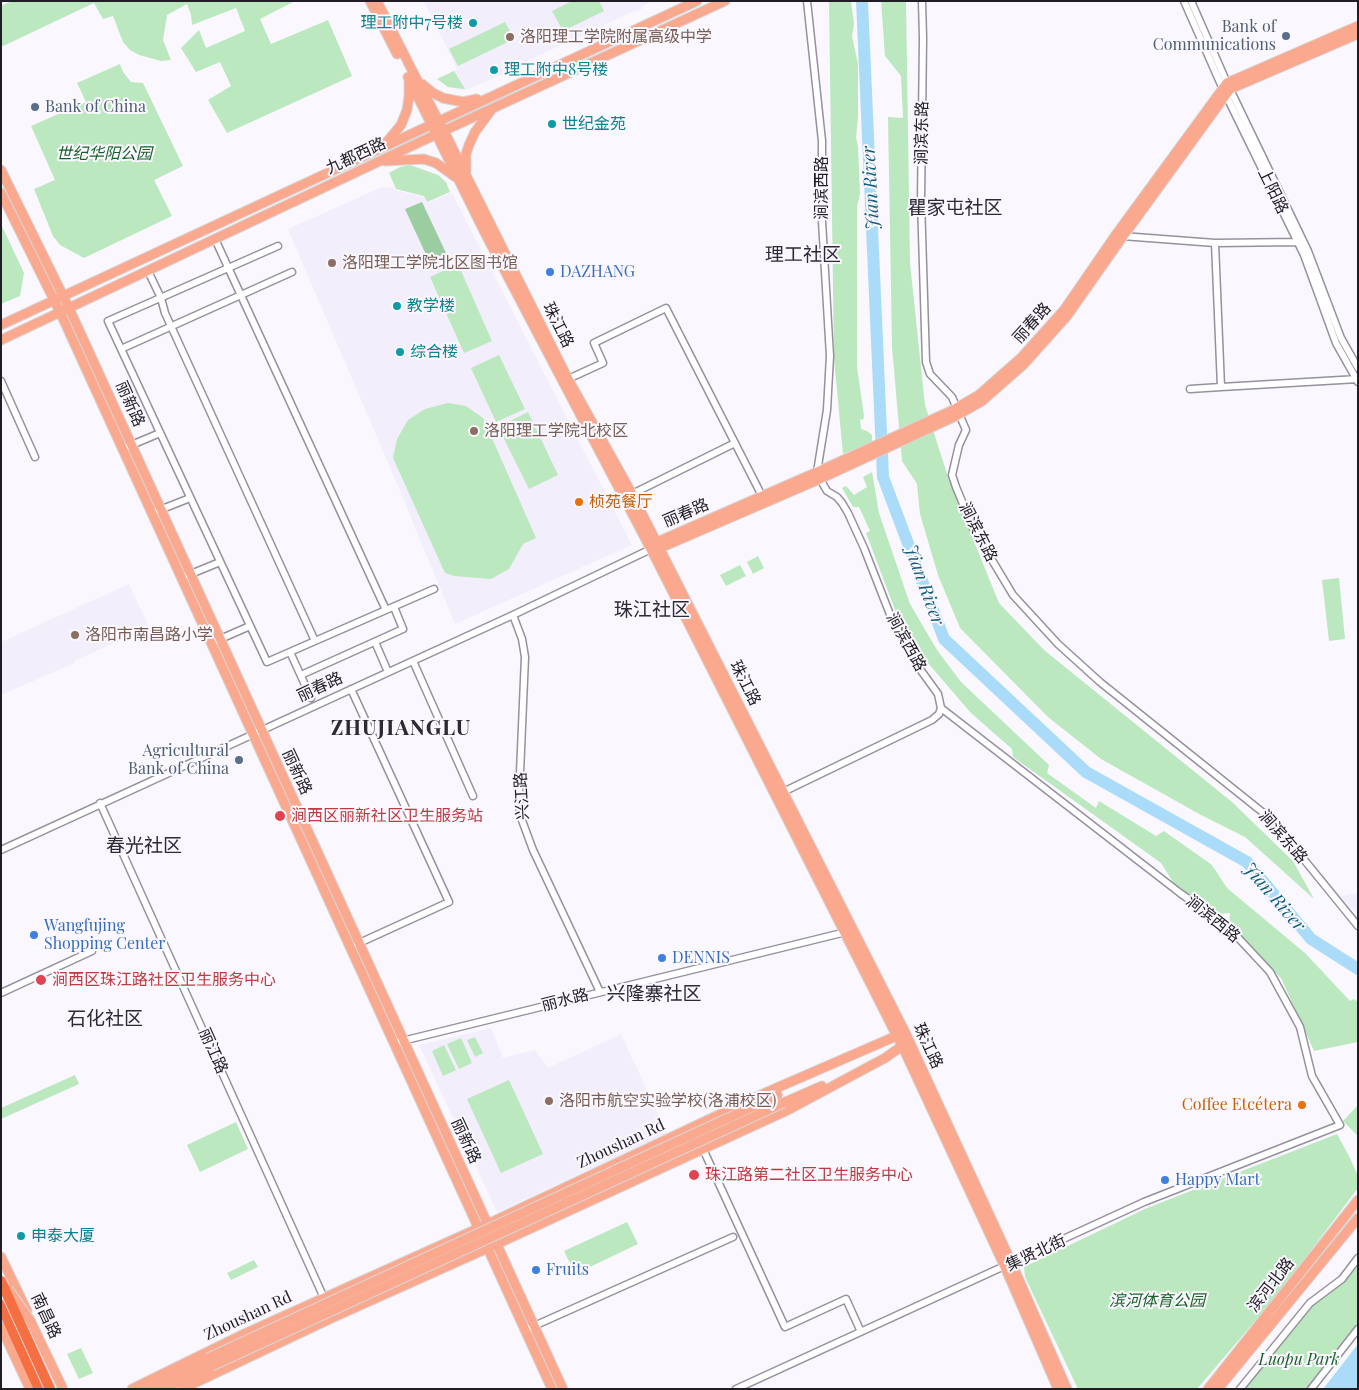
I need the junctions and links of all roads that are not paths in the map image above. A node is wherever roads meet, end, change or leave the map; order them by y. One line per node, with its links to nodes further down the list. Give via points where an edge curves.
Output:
1 (370, 1): 11 (main road, 珠江路)
2 (377, 1): 11 (main road, 珠江路)
3 (697, 1): 13 (main road, 九都西路)
4 (725, 1): 14 (main road, 九都西路)
5 (807, 1): 52 (street, 涧滨西路, via 822,141 822,221 830,356)
6 (922, 1): 46 (street, 涧滨东路, via 921,200 926,362 930,374 952,397)
7 (1184, 1): 12 (street, 上阳路)
8 (1191, 1): 12 (street, 上阳路)
9 (1358, 26): 12 (main road)
10 (1358, 34): 12 (main road)
11 (411, 76): 13 (main road, via 443,98 463,102); 15 (main road, 珠江路); 17 (main road, via 407,110 401,125)
12 (1226, 89): 22 (main road, 丽春路); 24 (street, 上阳路)
13 (492, 96): 15 (main road, 九都西路)
14 (493, 108): 16 (main road, 九都西路); 20 (main road, via 469,145)
15 (435, 122): 16 (main road, 珠江路); 17 (main road, 九都西路)
16 (441, 132): 18 (main road, 九都西路); 20 (main road, 珠江路)
17 (379, 148): 30 (main road, 九都西路)
18 (380, 161): 20 (main road, via 424,159); 23 (main road, 九都西路)
19 (1, 170): 30 (main road, 丽新路)
20 (463, 177): 41 (main road, 珠江路, via 472,188); 58 (main road, 珠江路, via 486,235)
21 (1, 193): 33 (main road, 丽新路)
22 (1119, 236): 25 (street); 46 (main road, 丽春路, via 1064,310 1021,358)
23 (216, 239): 27 (street); 28 (main road, 九都西路)
24 (1301, 242): 25 (street); 40 (street, 上阳路, via 1341,338); 42 (street, 上阳路, via 1336,343)
25 (1215, 243): 44 (street)
26 (278, 246): 27 (street)
27 (229, 268): 31 (street); 32 (street)
28 (148, 271): 32 (street); 34 (main road, 九都西路)
29 (292, 272): 31 (street)
30 (64, 295): 33 (main road, 九都西路); 34 (main road, 丽新路)
31 (241, 295): 37 (street); 64 (street)
32 (161, 298): 37 (street); 39 (street, via 108,321)
33 (55, 300): 35 (main road, 丽新路); 36 (main road, 九都西路)
34 (70, 308): 35 (main road, 九都西路); 49 (main road, 丽新路)
35 (60, 312): 38 (main road, 九都西路); 50 (main road, 丽新路)
36 (1, 325)
37 (171, 326): 39 (street); 68 (street)
38 (1, 340)
39 (121, 349): 47 (street)
40 (1358, 368)
41 (568, 379): 48 (street, via 604,363 594,342 666,308); 53 (main road, 珠江路)
42 (1357, 380): 44 (street)
43 (1, 381): 51 (street)
44 (1221, 387): 45 (street)
45 (1190, 390)
46 (956, 412): 52 (main road, 丽春路); 84 (street, 涧滨东路, via 966,430 953,464 956,487 974,530 1013,595 1058,644 1100,682 1272,819)
47 (160, 433): 49 (street); 55 (street)
48 (734, 443): 53 (street); 54 (street)
49 (132, 445): 50 (street); 56 (main road, 丽新路)
50 (122, 449): 57 (main road, 丽新路)
51 (35, 457)
52 (819, 475): 54 (main road, 丽春路); 58 (main road, 丽春路); 77 (street, 涧滨西路, via 827,491 842,502 848,513 891,617 917,665 938,694)
53 (632, 494): 58 (main road, 珠江路)
54 (762, 496): 58 (main road, 丽春路)
55 (190, 498): 56 (street); 59 (street)
56 (161, 510): 57 (street); 60 (main road, 丽新路)
57 (152, 513): 61 (main road, 丽新路)
58 (656, 546): 65 (street, 丽春路); 80 (main road, 珠江路); 85 (main road, 珠江路)
59 (220, 562): 60 (street); 66 (street)
60 (190, 574): 61 (street); 67 (main road, 丽新路)
61 (181, 578): 70 (main road, 丽新路)
62 (434, 589): 63 (street)
63 (394, 607): 64 (street); 69 (street, via 403,629)
64 (386, 610): 68 (street)
65 (514, 615): 72 (street, 丽春路); 90 (street, 兴江路, via 525,657 518,796 520,816 532,850)
66 (250, 626): 67 (street); 71 (street, via 267,662)
67 (220, 639): 70 (street); 78 (main road, 丽新路)
68 (315, 641): 71 (street)
69 (375, 642): 73 (street); 74 (street)
70 (211, 643): 79 (main road, 丽新路)
71 (290, 652): 74 (street)
72 (413, 661): 73 (street, 丽春路); 81 (street)
73 (388, 672): 75 (street, 丽春路)
74 (301, 675): 76 (street)
75 (351, 689): 78 (street, 丽春路); 86 (street, via 450,902)
76 (311, 698)
77 (941, 708): 80 (street, via 932,720); 99 (street, 涧滨西路, via 1228,928 1270,972 1300,1027 1312,1076)
78 (261, 731): 79 (street, 丽春路); 86 (main road, 丽新路)
79 (252, 734): 82 (street, 丽春路); 87 (main road, 丽新路)
80 (783, 792): 85 (main road, 珠江路)
81 (473, 796)
82 (100, 804): 83 (street, 丽春路); 111 (street, 丽江路)
83 (1, 850)
84 (1358, 926)
85 (849, 931): 90 (street, 丽水路); 91 (main road, 珠江路); 92 (main road, 珠江路)
86 (359, 943): 87 (street); 93 (main road, 丽新路)
87 (350, 947): 94 (main road, 丽新路)
88 (92, 951): 89 (street)
89 (1, 992)
90 (600, 992): 93 (street, 丽水路)
91 (905, 1032): 92 (main road, Zhoushan Rd); 96 (main road, 珠江路)
92 (896, 1036): 95 (main road, Zhoushan Rd); 96 (main road, 珠江路)
93 (403, 1041): 94 (street, 丽水路); 103 (main road, 丽新路)
94 (394, 1043): 103 (main road, 丽新路)
95 (882, 1043): 98 (main road); 103 (main road, Zhoushan Rd, via 765,1093)
96 (906, 1044): 97 (main road, Zhoushan Rd); 107 (main road, 珠江路)
97 (885, 1058): 98 (main road); 100 (main road, Zhoushan Rd, via 788,1110)
98 (781, 1099): 124 (main road, bridge); 126 (main road, bridge)
99 (1340, 1125): 107 (street, 集贤北街, via 1144,1202)
100 (703, 1149): 103 (main road, Zhoushan Rd); 117 (street, via 785,1327 846,1299)
101 (1358, 1200): 131 (main road, 滨河北路)
102 (1358, 1218): 132 (main road, 滨河北路)
103 (486, 1236): 111 (main road, Zhoushan Rd); 113 (main road, 丽新路); 116 (main road, 丽新路); 124 (main road, Zhoushan Rd); 125 (main road, Zhoushan Rd); 127 (main road, Zhoushan Rd, via 334,1317)
104 (733, 1237): 113 (street)
105 (1, 1257): 109 (main road, 南昌路)
106 (1358, 1258): 133 (street, via 1342,1279 1310,1303)
107 (1008, 1265): 117 (street, 集贤北街); 119 (main road, 珠江路)
108 (1, 1280): 121 (highway, 南昌路, bridge); 122 (main road, bridge, via 30,1320)
109 (12, 1281): 110 (main road, via 10,1289); 122 (main road, 南昌路)
110 (1, 1296)
111 (324, 1298): 123 (main road, Zhoushan Rd)
112 (1, 1305): 120 (highway)
113 (534, 1326): 116 (street); 129 (main road, 丽新路)
114 (1, 1327): 118 (main road)
115 (1358, 1329): 134 (street)
116 (525, 1330): 128 (main road, 丽新路)
117 (861, 1332): 130 (street, 集贤北街)
118 (28, 1386)
119 (1064, 1388)
120 (39, 1389)
121 (50, 1389)
122 (63, 1389)
123 (132, 1389)
124 (144, 1389)
125 (158, 1389)
126 (163, 1389)
127 (182, 1389)
128 (552, 1389)
129 (563, 1389)
130 (736, 1389)
131 (1208, 1389)
132 (1218, 1389)
133 (1240, 1389)
134 (1311, 1389)

